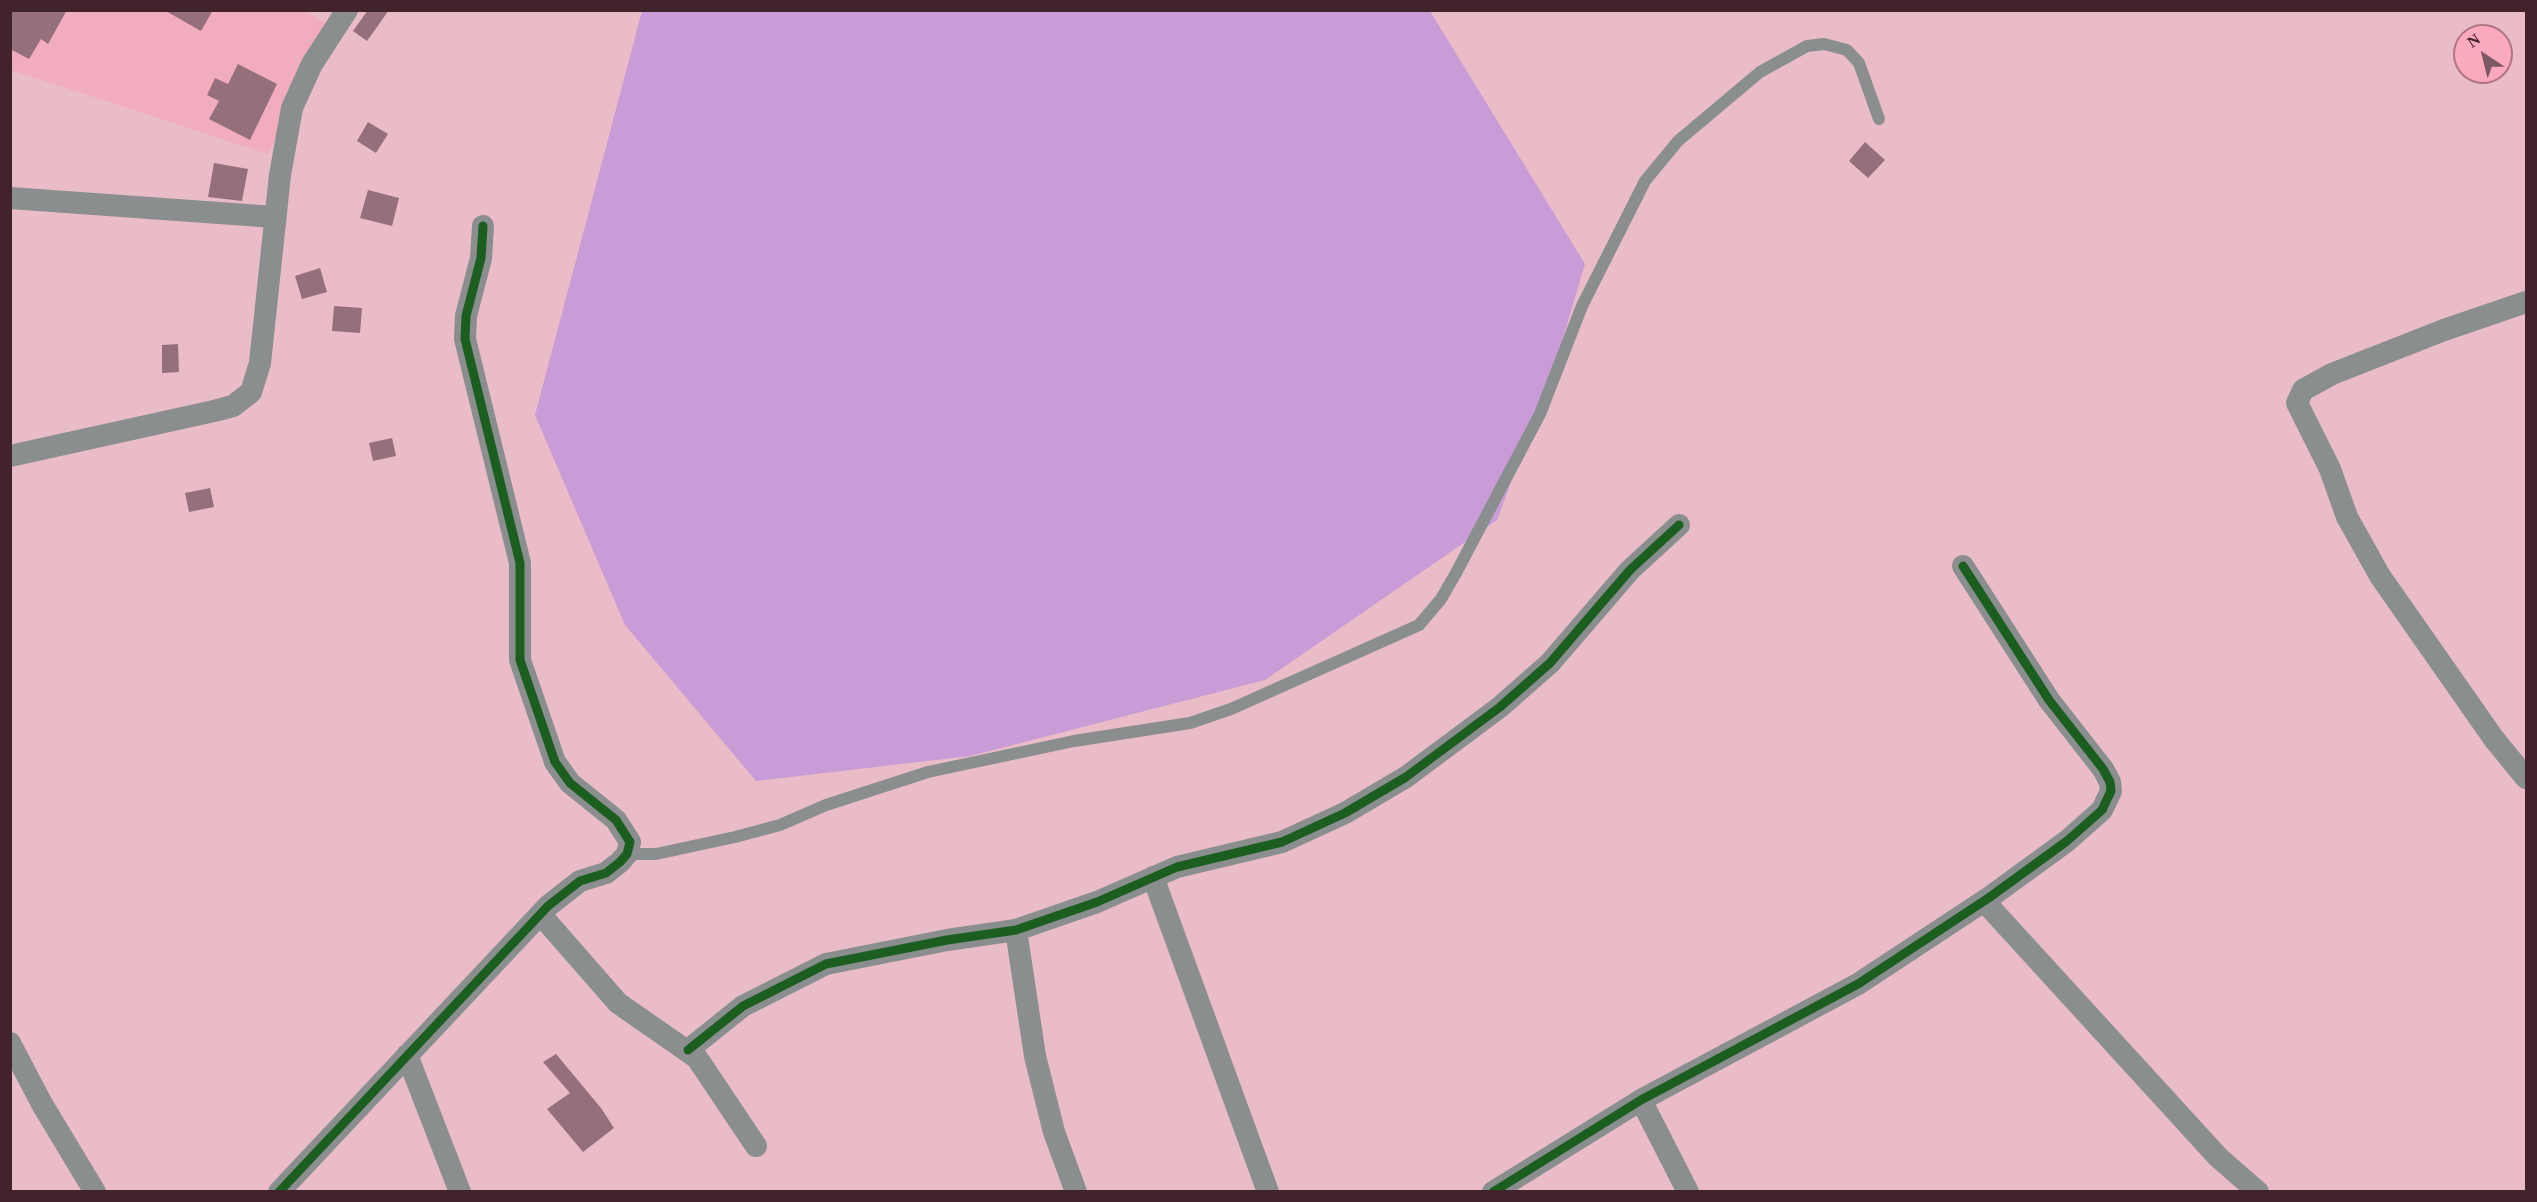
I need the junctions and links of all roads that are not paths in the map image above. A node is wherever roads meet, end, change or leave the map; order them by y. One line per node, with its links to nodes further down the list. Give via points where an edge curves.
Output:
1 (347, 10): 4 (street, via 312,64 292,108)
2 (1879, 119): 11 (lane, via 1854,57 1836,45 1816,45 1760,72 1678,141 1645,181 1582,306 1540,414 1456,573 1431,613 1413,628 1231,709 1190,723 1074,741 951,767 890,783 780,825 657,854)
3 (10, 198): 4 (street)
4 (275, 217): 7 (street, via 260,363 256,382 245,398 214,411)
5 (483, 226): 11 (street, via 481,258 466,315 465,339 520,563 520,660 555,762 570,783 616,820 630,842)
6 (2526, 302): 10 (street, via 2326,376 2303,390 2297,403 2330,469 2344,510 2380,576)
7 (10, 456)
8 (1678, 525): 12 (street, via 1630,570 1550,663 1500,707 1406,777 1345,813 1282,842 1177,867)
9 (1963, 566): 13 (street, via 2049,700 2103,769 2111,791 2095,817)
10 (2526, 778)
11 (627, 854): 14 (street, via 606,873 580,881 561,894)
12 (1153, 877): 15 (street, via 1097,902); 25 (street)
13 (1984, 901): 19 (street, via 1824,1005); 28 (street, via 2218,1157)
14 (541, 915): 17 (street, via 618,1003); 18 (street)
15 (1016, 930): 17 (street, via 826,964 743,1006); 24 (street, via 1035,1056 1054,1132)
16 (10, 1043): 21 (street)
17 (688, 1050): 20 (street, via 705,1068)
18 (407, 1055): 22 (street); 23 (street)
19 (1641, 1100): 26 (street); 27 (street)
20 (756, 1146)
21 (94, 1191)
22 (279, 1191)
23 (460, 1191)
24 (1076, 1191)
25 (1268, 1191)
26 (1492, 1191)
27 (1688, 1191)
28 (2258, 1191)

